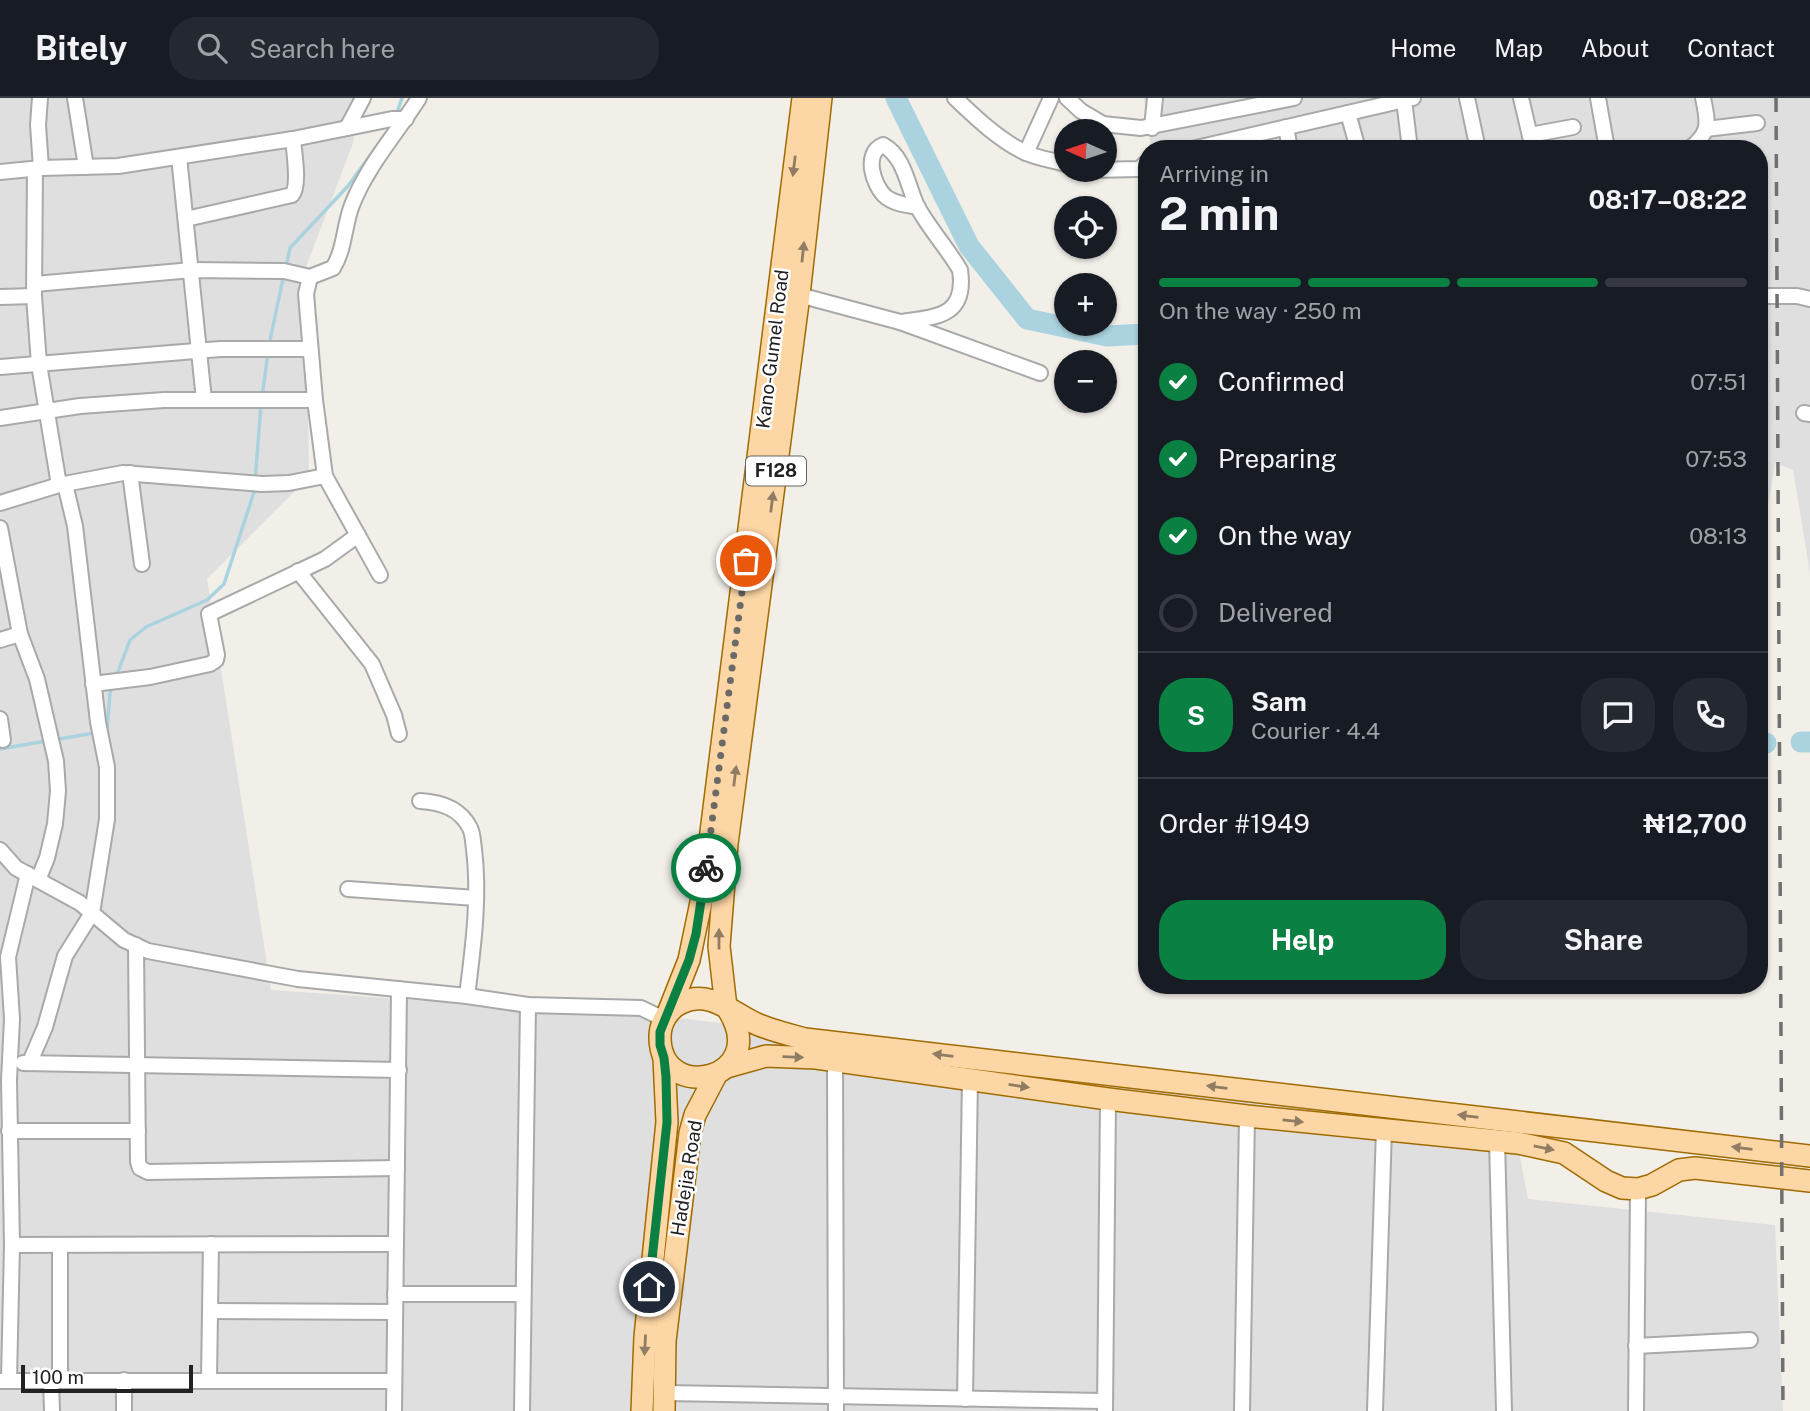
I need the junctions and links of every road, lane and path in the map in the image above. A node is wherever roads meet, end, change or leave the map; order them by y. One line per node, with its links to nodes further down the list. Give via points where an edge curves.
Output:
1 (40, 98): 40 (street)
2 (75, 98): 39 (street)
3 (363, 98): 23 (street)
4 (419, 98): 19 (street)
5 (803, 98): 63 (main road, Kano-Gumel Road / F128, one-way to 63)
6 (821, 98): 49 (main road, Kano-Gumel Road / F128, one-way to 6)
7 (955, 98): 36 (street)
8 (1051, 98): 36 (street)
9 (1068, 98): 24 (street, via 1103,124)
10 (1155, 98): 24 (street)
11 (1294, 98): 17 (street)
12 (1467, 98): 31 (street)
13 (1521, 98): 32 (street)
14 (1598, 98): 34 (street)
15 (1703, 98): 25 (street)
16 (1408, 99): 18 (street); 30 (street)
17 (1248, 102): 24 (street)
18 (1348, 113): 21 (street); 29 (street)
19 (399, 119): 23 (street); 47 (street, via 350,208 338,260 333,268)
20 (1757, 123): 25 (street)
21 (1286, 127): 27 (street); 28 (street)
22 (1573, 127): 33 (street)
23 (347, 128): 26 (street)
24 (1152, 128)
25 (1706, 129): 35 (street)
26 (293, 139): 37 (street); 45 (street, via 296,190 292,195)
27 (1230, 140)
28 (1288, 140)
29 (1355, 140)
30 (1410, 140)
31 (1476, 140)
32 (1531, 140)
33 (1537, 140)
34 (1606, 140)
35 (1700, 140)
36 (1026, 153): 38 (street)
37 (179, 157): 39 (street); 45 (street)
38 (1054, 161)
39 (86, 167): 40 (street)
40 (38, 168): 43 (street); 48 (street)
41 (1138, 169): 42 (street)
42 (1117, 170)
43 (0, 172)
44 (918, 207): 53 (street, via 956,262 962,281 956,305 948,313)
45 (186, 219): 46 (street)
46 (192, 270): 47 (street, via 288,272); 48 (street); 55 (street)
47 (310, 277): 54 (street, via 306,294)
48 (35, 290): 51 (street); 56 (street)
49 (799, 295): 53 (street); 63 (main road, Kano-Gumel Road / F128)
50 (1768, 296): 52 (street)
51 (0, 297)
52 (1810, 299)
53 (900, 322): 58 (street)
54 (310, 349): 55 (street); 60 (street)
55 (200, 351): 56 (street); 59 (street)
56 (39, 364): 57 (street); 61 (street)
57 (0, 367)
58 (1040, 373)
59 (204, 400): 60 (street); 61 (street)
60 (314, 400): 65 (street)
61 (45, 410): 62 (street); 66 (street)
62 (0, 418)
63 (774, 418): 89 (main road, Kano-Gumel Road / F128, one-way to 63, via 719,946 726,856); 90 (main road, Kano-Gumel Road / F128, via 704,888 689,960)
64 (130, 473): 65 (street, via 258,484); 66 (street); 70 (street)
65 (325, 477): 69 (street)
66 (62, 485): 67 (street); 75 (street, via 75,526)
67 (0, 503)
68 (0, 528): 73 (street)
69 (358, 535): 71 (street, via 325,559); 72 (street)
70 (142, 564)
71 (298, 571): 75 (street, via 209,614 216,660); 77 (street, via 372,664)
72 (380, 575)
73 (20, 634): 74 (street); 81 (street, via 37,679 56,761 58,791 47,858)
74 (0, 640)
75 (105, 683): 84 (street, via 99,726 107,767 107,806)
76 (0, 719): 78 (street)
77 (399, 734)
78 (3, 740)
79 (421, 801): 83 (street, via 455,810 471,829)
80 (0, 850): 81 (street, via 16,869)
81 (33, 877): 84 (street); 94 (street, via 8,957)
82 (348, 889): 83 (street)
83 (476, 898): 87 (street)
84 (92, 913): 85 (street); 93 (street, via 65,956)
85 (136, 945): 86 (street, via 176,957 298,979); 95 (street)
86 (399, 989): 87 (street); 96 (street)
87 (467, 996): 88 (street)
88 (528, 1005): 90 (street, via 641,1008); 115 (street)
89 (727, 1009): 90 (main road, via 715,1000 689,999); 97 (main road, F128, via 740,1040 736,1055); 105 (main road, one-way to 89, via 845,1044 780,1032)
90 (666, 1016): 91 (main road, F128, via 660,1032)
91 (664, 1058): 97 (main road, via 681,1074 705,1078); 133 (main road, Hadejia Road / F128, one-way to 133, via 667,1122 647,1312)
92 (835, 1061): 97 (main road, one-way to 92, via 766,1056); 98 (main road); 127 (street)
93 (30, 1062): 94 (street); 95 (street)
94 (11, 1063): 102 (street)
95 (137, 1065): 96 (street); 103 (street)
96 (398, 1070): 106 (street)
97 (721, 1071): 126 (main road, Hadejia Road / F128, via 695,1115 690,1133 667,1314)
98 (970, 1078): 99 (main road, one-way to 99); 125 (street)
99 (1108, 1099): 100 (main road); 128 (street)
100 (1247, 1116): 101 (main road, one-way to 101); 134 (street)
101 (1384, 1129): 104 (main road); 135 (street)
102 (9, 1131): 103 (street); 112 (street)
103 (138, 1131): 106 (street, via 138,1162 148,1172)
104 (1497, 1140): 109 (main road, one-way to 109, via 1564,1153 1606,1181); 136 (street)
105 (1800, 1155): 107 (main road)
106 (397, 1168): 111 (street)
107 (1788, 1178): 108 (main road); 109 (main road, via 1695,1168 1679,1170)
108 (1810, 1181)
109 (1637, 1189): 119 (street)
110 (211, 1244): 111 (street); 113 (street); 116 (street)
111 (396, 1244): 114 (street)
112 (12, 1245): 113 (street); 120 (street)
113 (60, 1245): 121 (street)
114 (395, 1294): 115 (street); 117 (street)
115 (522, 1294): 132 (street)
116 (211, 1311): 117 (street); 123 (street)
117 (395, 1312): 124 (street)
118 (1750, 1340): 119 (street)
119 (1636, 1346): 137 (street)
120 (4, 1380): 121 (street)
121 (56, 1380): 122 (street); 129 (street)
122 (124, 1380): 123 (street); 130 (street)
123 (209, 1380): 124 (street)
124 (394, 1381): 131 (street)
125 (965, 1399): 127 (street); 128 (street)
126 (664, 1402): 127 (street)
127 (836, 1404)
128 (1105, 1406)
129 (52, 1411)
130 (124, 1411)
131 (394, 1411)
132 (522, 1411)
133 (642, 1411)
134 (1242, 1411)
135 (1375, 1411)
136 (1504, 1411)
137 (1636, 1411)

